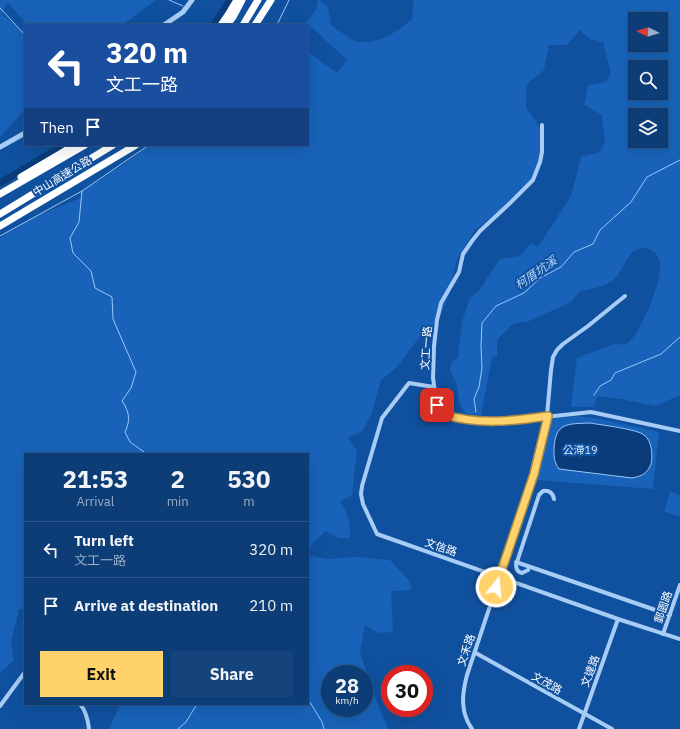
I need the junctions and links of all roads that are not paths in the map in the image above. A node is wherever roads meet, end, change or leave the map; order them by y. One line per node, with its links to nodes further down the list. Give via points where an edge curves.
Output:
1 (192, 0): 6 (street, via 183,12)
2 (237, 0): 7 (highway)
3 (242, 0): 8 (highway)
4 (258, 0): 9 (highway)
5 (271, 0): 10 (highway)
6 (165, 24)
7 (222, 24)
8 (228, 24)
9 (244, 24)
10 (257, 24)
11 (542, 125): 23 (street, 文工一路, via 542,152 532,180 472,241 463,254 459,272 441,303 432,367)
12 (24, 134): 17 (street)
13 (73, 146): 18 (highway)
14 (83, 146): 19 (highway)
15 (111, 146): 20 (highway, 中山高速公路)
16 (134, 146): 21 (highway, 中山高速公路)
17 (0, 147)
18 (0, 189)
19 (0, 194)
20 (0, 214)
21 (0, 226)
22 (625, 296): 24 (street, 文禾路, via 557,350 551,370)
23 (434, 387): 24 (street, 文工一路, via 437,405 442,412 452,416 508,421); 29 (street, 文信路, via 409,383 382,418 362,486 363,504 377,534)
24 (548, 416): 25 (street, 文工一路, via 591,412); 29 (street, 文禾路, via 534,474)
25 (680, 431)
26 (554, 498): 27 (street, via 549,491 543,491 539,495)
27 (516, 562): 28 (street, via 517,571 522,573); 31 (street)
28 (528, 570)
29 (499, 577): 32 (street, 文信路); 35 (street, 文禾路)
30 (680, 585): 31 (street, 郵園路)
31 (670, 615): 33 (street, 郵園路)
32 (618, 619): 33 (street, 文信路); 39 (street, 文達路)
33 (663, 634): 34 (street, 文信路)
34 (680, 639)
35 (474, 652): 39 (street, 文茂路); 41 (street, 文禾路, via 462,701 464,713)
36 (24, 673): 38 (street)
37 (81, 705): 40 (street)
38 (0, 706)
39 (584, 714): 42 (street, 文達路); 43 (street, 文茂路)
40 (89, 729)
41 (472, 729)
42 (579, 729)
43 (612, 729)

